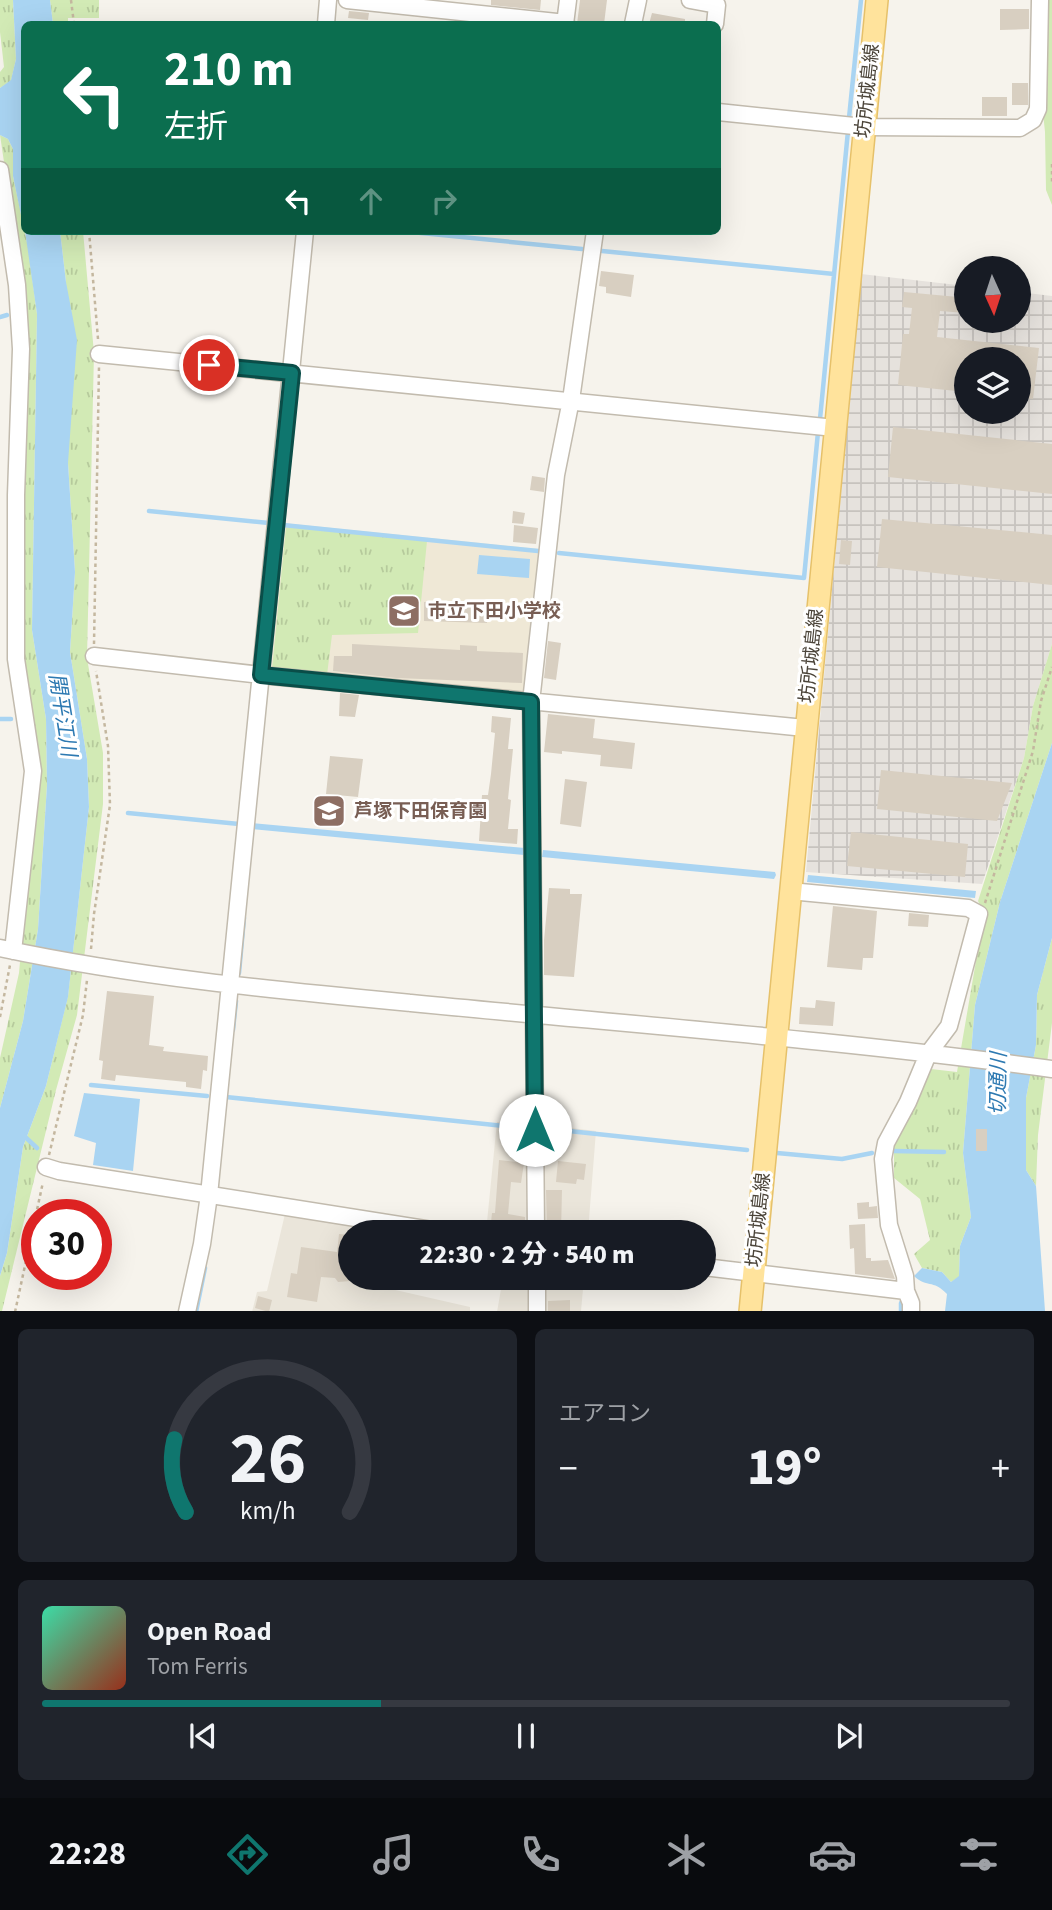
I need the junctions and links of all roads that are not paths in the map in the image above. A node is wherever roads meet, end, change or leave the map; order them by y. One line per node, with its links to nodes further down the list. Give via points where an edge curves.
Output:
1 (328, 0): 8 (street)
2 (347, 0): 9 (street)
3 (568, 0): 10 (street)
4 (638, 0): 11 (street)
5 (690, 0): 12 (street, via 717,5)
6 (877, 0): 14 (main road, 坊所城島線)
7 (1040, 0): 14 (street, via 1038,109 1033,120 1020,128)
8 (326, 21)
9 (539, 21)
10 (566, 21)
11 (634, 21)
12 (715, 21)
13 (721, 112): 14 (street)
14 (864, 127): 21 (main road, 坊所城島線)
15 (0, 170): 22 (street, via 18,285 21,349)
16 (305, 235): 19 (street)
17 (594, 235): 20 (street)
18 (99, 354): 19 (street)
19 (292, 373): 20 (street); 24 (street)
20 (571, 400): 21 (street); 25 (street, via 556,475)
21 (835, 428): 26 (main road, 坊所城島線)
22 (8, 496): 28 (street, via 16,659 33,771)
23 (94, 656): 24 (street)
24 (261, 675): 25 (street); 29 (street)
25 (531, 702): 26 (street); 30 (street)
26 (805, 728): 27 (main road, 坊所城島線)
27 (790, 891): 31 (main road, 坊所城島線); 32 (street, via 968,908 979,914 949,1026)
28 (11, 951): 29 (street)
29 (229, 986): 30 (street); 35 (street)
30 (535, 1015): 31 (street); 37 (street)
31 (776, 1037): 32 (street); 39 (main road, 坊所城島線)
32 (928, 1054): 33 (street); 41 (street, via 886,1143 883,1159 889,1225)
33 (1051, 1069)
34 (46, 1167): 35 (street)
35 (209, 1195): 36 (street); 42 (street)
36 (368, 1220)
37 (536, 1220)
38 (716, 1269): 39 (street)
39 (753, 1274): 41 (street); 44 (main road, 坊所城島線)
40 (537, 1290): 43 (street)
41 (906, 1291): 45 (street)
42 (187, 1311)
43 (537, 1311)
44 (750, 1311)
45 (911, 1311)

